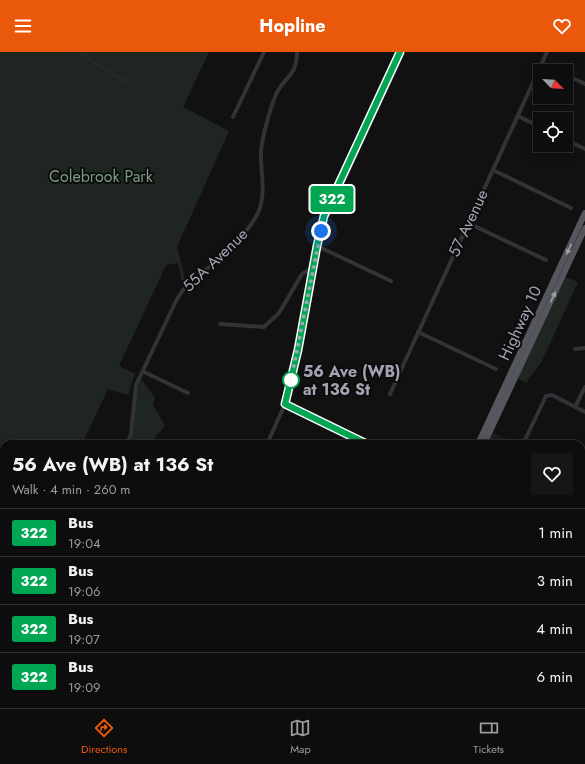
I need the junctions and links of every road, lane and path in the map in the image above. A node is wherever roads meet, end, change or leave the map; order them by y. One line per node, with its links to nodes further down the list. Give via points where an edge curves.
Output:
1 (264, 52): 9 (street)
2 (296, 52): 27 (street, 55A Avenue, via 293,73 275,96 261,150 263,189 260,207 254,220 246,232 182,290)
3 (400, 52): 18 (street, via 324,216)
4 (547, 52): 5 (street, 57 Avenue)
5 (542, 63): 8 (street, 57 Avenue)
6 (573, 78): 7 (street)
7 (585, 84)
8 (518, 116): 10 (street); 13 (street, 57 Avenue)
9 (233, 117)
10 (533, 124)
11 (573, 143): 12 (street)
12 (585, 149)
13 (493, 170): 14 (street); 16 (street, 57 Avenue)
14 (571, 208)
15 (585, 213): 37 (highway, Highway 10, one-way to 37)
16 (468, 223): 19 (street); 23 (street, 57 Avenue)
17 (585, 228): 38 (highway, Highway 10, one-way to 17)
18 (317, 246): 20 (street); 21 (street)
19 (546, 260)
20 (314, 267): 22 (street, via 302,274 278,313 264,327); 31 (street)
21 (391, 281)
22 (220, 324)
23 (418, 332): 26 (street); 30 (street, 57 Avenue)
24 (585, 348): 25 (street)
25 (575, 349)
26 (496, 369)
27 (144, 372): 29 (street); 34 (street, 55A Avenue, via 135,391)
28 (585, 387): 32 (street)
29 (188, 393)
30 (390, 394)
31 (285, 404): 35 (street); 36 (street)
32 (575, 407): 33 (street); 39 (street, via 552,395 546,396)
33 (585, 412)
34 (128, 440)
35 (268, 440)
36 (359, 440)
37 (479, 440)
38 (486, 440)
39 (525, 440)

